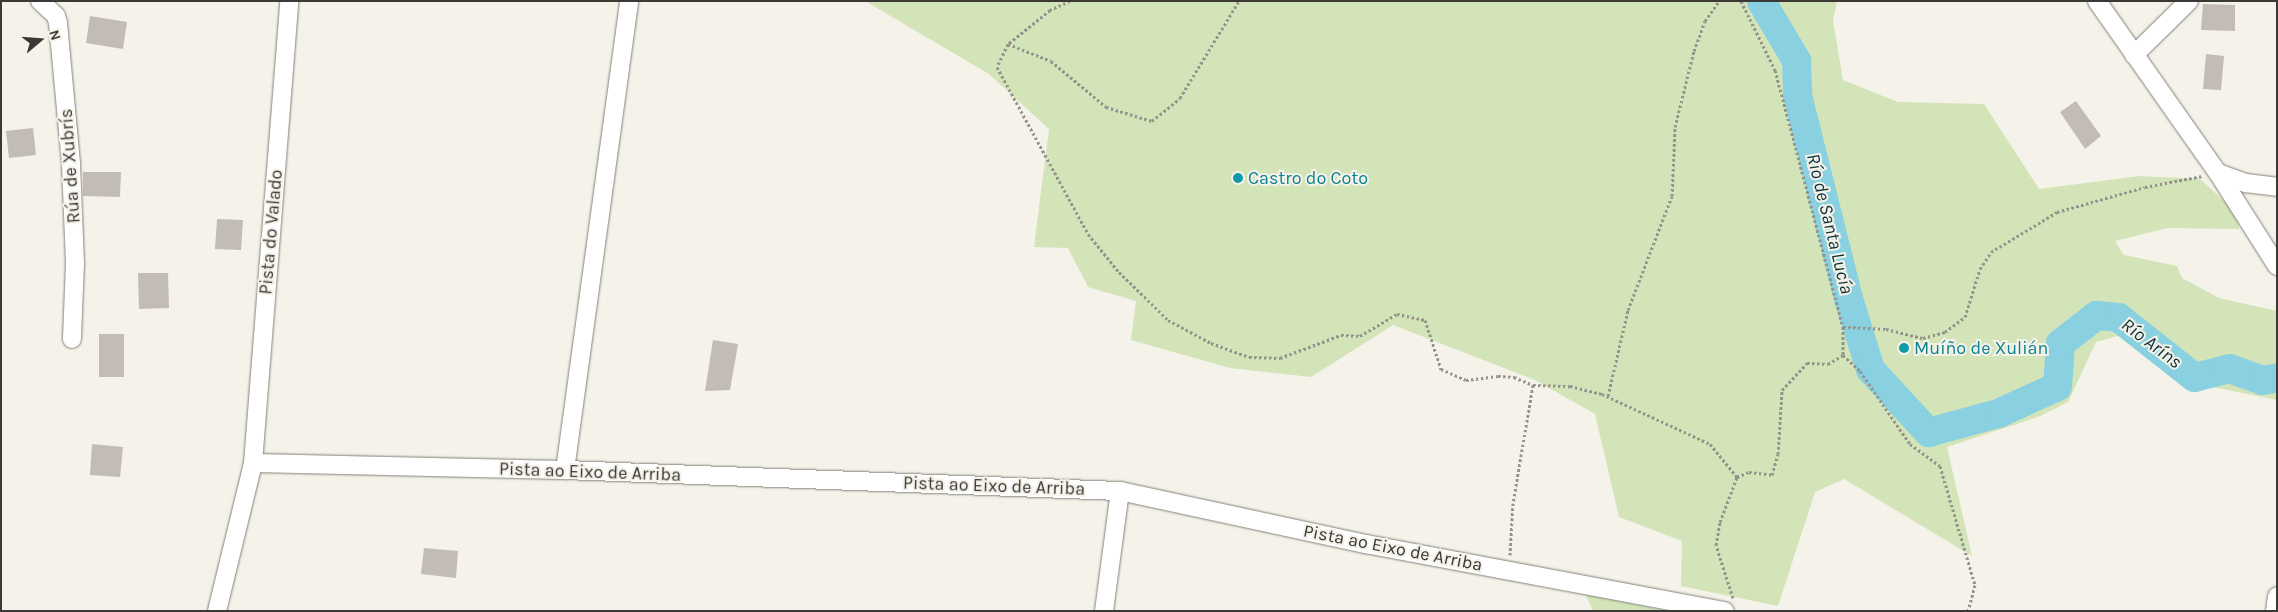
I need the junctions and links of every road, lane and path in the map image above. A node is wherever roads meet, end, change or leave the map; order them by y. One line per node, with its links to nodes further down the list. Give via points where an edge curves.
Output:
1 (40, 1): 16 (street, Rúa de Xubrís, via 56,16 58,23 71,164 75,263)
2 (289, 1): 20 (street, Pista do Valado)
3 (629, 1): 21 (street)
4 (1070, 1): 10 (path, via 1050,10)
5 (1238, 1): 10 (path, via 1180,98 1152,121 1106,107 1051,61)
6 (1719, 1): 19 (path, via 1705,21 1694,51 1675,127 1672,196 1628,310)
7 (1741, 1): 15 (path, via 1775,70)
8 (2097, 1): 11 (street)
9 (2189, 1): 11 (street)
10 (1008, 44): 18 (path, via 997,67 1064,194 1088,234 1119,272 1168,320 1210,343 1249,357 1280,358 1340,335 1360,336 1398,314 1416,316 1425,320 1441,368 1466,380 1498,376)
11 (2134, 55): 12 (street)
12 (2218, 173): 13 (street, via 2246,183); 14 (street); 15 (path, via 2144,187 2057,212 1991,252 1980,269 1965,317 1945,332 1923,338 1886,329)
13 (2277, 187)
14 (2277, 266)
15 (1843, 328): 17 (path)
16 (72, 339)
17 (1843, 355): 22 (path, via 1828,364 1807,363 1782,390 1778,454 1772,475 1748,472); 29 (path, via 1860,371 1910,444 1940,466 1975,585)
18 (1533, 385): 19 (path, via 1570,386); 24 (path, via 1514,503)
19 (1608, 396): 22 (path, via 1710,444)
20 (252, 463): 21 (street, Pista ao Eixo de Arriba); 27 (street, Pista do Valado)
21 (565, 470): 23 (street, Pista ao Eixo de Arriba)
22 (1737, 477): 26 (path, via 1720,522 1716,545)
23 (1120, 491): 24 (street, Pista ao Eixo de Arriba, via 1366,544); 28 (street)
24 (1508, 570): 26 (street, Pista ao Eixo de Arriba)
25 (2277, 596): 30 (street)
26 (1729, 606)
27 (217, 611)
28 (1104, 611)
29 (1968, 611)
30 (2276, 611)

